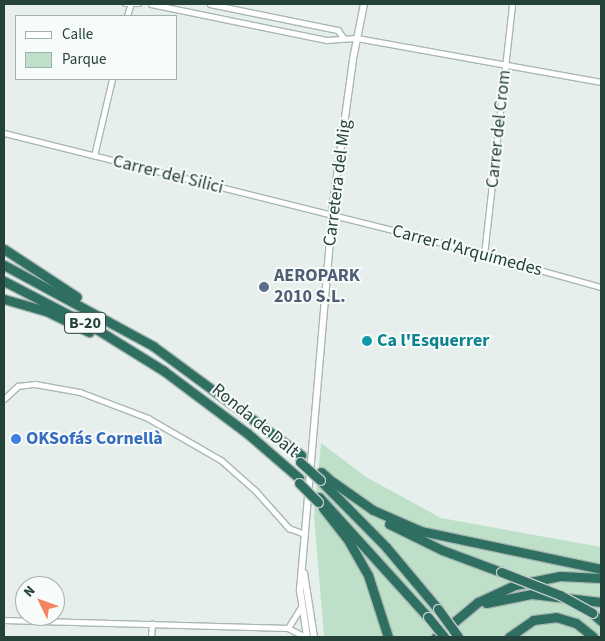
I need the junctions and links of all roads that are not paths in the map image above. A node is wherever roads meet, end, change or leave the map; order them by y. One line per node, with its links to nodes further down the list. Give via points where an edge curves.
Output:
1 (139, 4): 6 (street)
2 (151, 4): 7 (street, via 327,40 336,41)
3 (210, 4): 7 (street, via 338,30)
4 (364, 4): 8 (street, Carretera del Mig)
5 (512, 4): 9 (street, Carrer del Crom)
6 (128, 5)
7 (343, 37): 8 (street)
8 (357, 38): 9 (street); 14 (street, Carretera del Mig)
9 (505, 65): 11 (street); 16 (street, Carrer del Crom)
10 (112, 80): 13 (street)
11 (601, 82)
12 (4, 134): 13 (street, Carrer del Silici)
13 (94, 156): 14 (street, Carrer del Silici)
14 (333, 216): 16 (street, Carrer d'Arquímedes); 27 (street, Carretera del Mig)
15 (4, 249): 21 (highway)
16 (484, 255): 19 (street, Carrer d'Arquímedes)
17 (4, 265): 21 (highway, Ronda de Dalt / B-20)
18 (4, 281): 22 (highway, Ronda de Dalt / B-20, via 98,330)
19 (601, 287)
20 (4, 299): 22 (highway, via 56,315)
21 (118, 325): 24 (highway, Ronda de Dalt / B-20, bridge, via 193,374)
22 (164, 372): 26 (highway, Ronda de Dalt / B-20, bridge, via 268,450)
23 (4, 399): 27 (street, via 18,386 34,384 80,392 148,418 221,460 256,491 289,528)
24 (320, 476): 25 (highway); 45 (highway, B-20, bridge, via 386,547)
25 (332, 482): 28 (highway, via 373,510 415,529); 36 (highway, bridge, via 372,513 414,537 552,590)
26 (318, 500): 42 (highway, via 363,565 380,605); 44 (highway, Ronda de Dalt, bridge, via 373,553)
27 (305, 534): 29 (street, Carretera del Mig)
28 (601, 569)
29 (304, 572): 31 (street, Carretera del Mig); 33 (street, Carretera del Mig, via 300,590)
30 (601, 578): 34 (highway, via 560,576 536,579 496,593)
31 (306, 596): 33 (street); 41 (street, Carretera del Mig)
32 (601, 602): 34 (highway, via 532,594 500,598)
33 (302, 607): 38 (street); 40 (street, Carretera del Mig)
34 (461, 614): 43 (highway)
35 (4, 620): 37 (street)
36 (601, 621)
37 (152, 624): 38 (street); 39 (street)
38 (288, 628): 40 (street)
39 (151, 637)
40 (306, 637)
41 (314, 637)
42 (388, 637)
43 (436, 637)
44 (444, 637)
45 (458, 637)
46 (509, 637): 47 (highway, via 533,620 556,617 576,623)
47 (593, 637)

